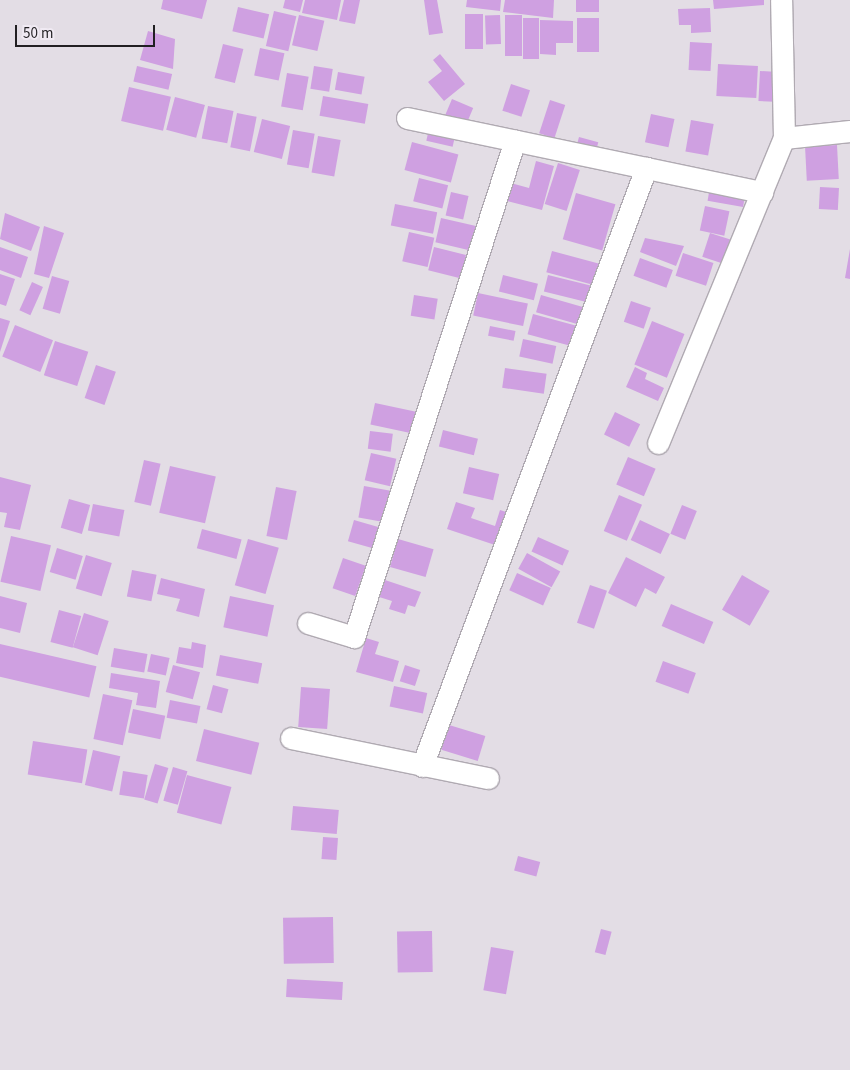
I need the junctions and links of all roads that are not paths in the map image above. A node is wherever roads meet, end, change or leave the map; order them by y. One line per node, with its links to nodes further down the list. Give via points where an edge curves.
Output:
1 (781, 0): 4 (street)
2 (407, 118): 5 (street)
3 (850, 131): 4 (street)
4 (784, 138): 7 (street)
5 (515, 140): 6 (street); 9 (street, via 354,636)
6 (646, 168): 7 (street); 11 (street)
7 (762, 192): 8 (street)
8 (658, 443)
9 (308, 623)
10 (291, 738): 11 (street)
11 (422, 766): 12 (street)
12 (488, 778)

